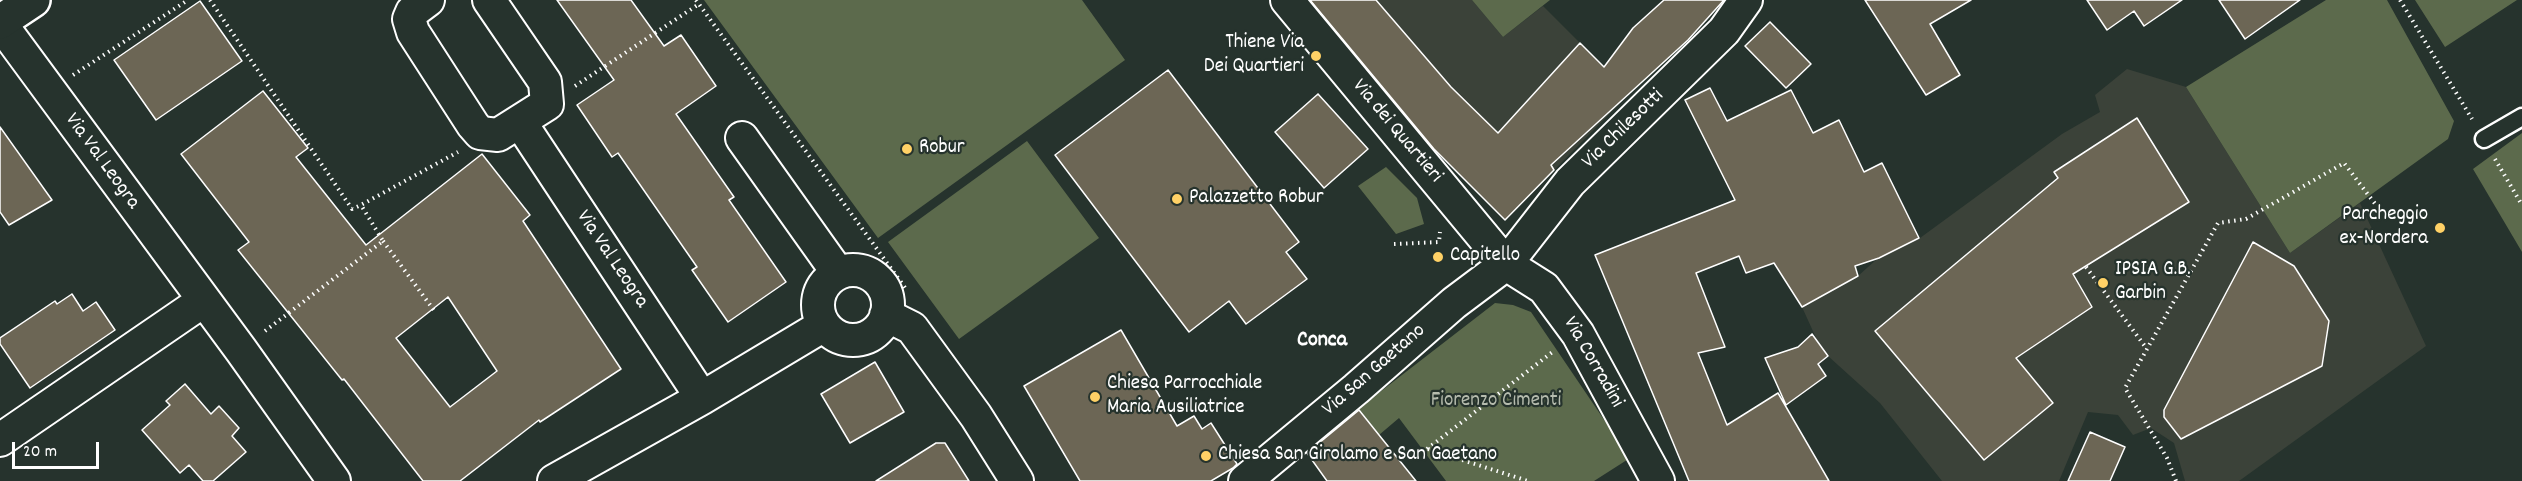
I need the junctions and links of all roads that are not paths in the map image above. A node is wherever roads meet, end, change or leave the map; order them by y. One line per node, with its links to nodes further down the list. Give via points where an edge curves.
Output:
1 (33, 0): 6 (main road)
2 (428, 0): 8 (street, via 412,12 409,19 413,32 480,133)
3 (489, 0): 8 (street, via 544,82 547,104)
4 (1287, 0): 11 (street, Via dei Quartieri)
5 (1746, 0): 11 (street, Via Chilesotti, via 1724,31 1570,182)
6 (0, 23): 13 (street, Via Val Leogra)
7 (2522, 117): 10 (lane)
8 (509, 129): 16 (street, Via Val Leogra)
9 (742, 138): 12 (street)
10 (2484, 139)
11 (1506, 264): 21 (street, Via San Gaetano); 22 (street, Via Corradini, via 1544,288 1578,334)
12 (838, 273): 14 (street, via 881,271); 15 (street, via 819,295)
13 (203, 301): 17 (street); 18 (street, Via Val Leogra)
14 (886, 315): 15 (street, via 873,333 863,338 842,338); 20 (street, via 912,328)
15 (824, 325): 16 (street)
16 (702, 398): 19 (street)
17 (5, 428)
18 (334, 481)
19 (554, 481)
20 (1017, 481)
21 (1245, 481)
22 (1658, 481)

